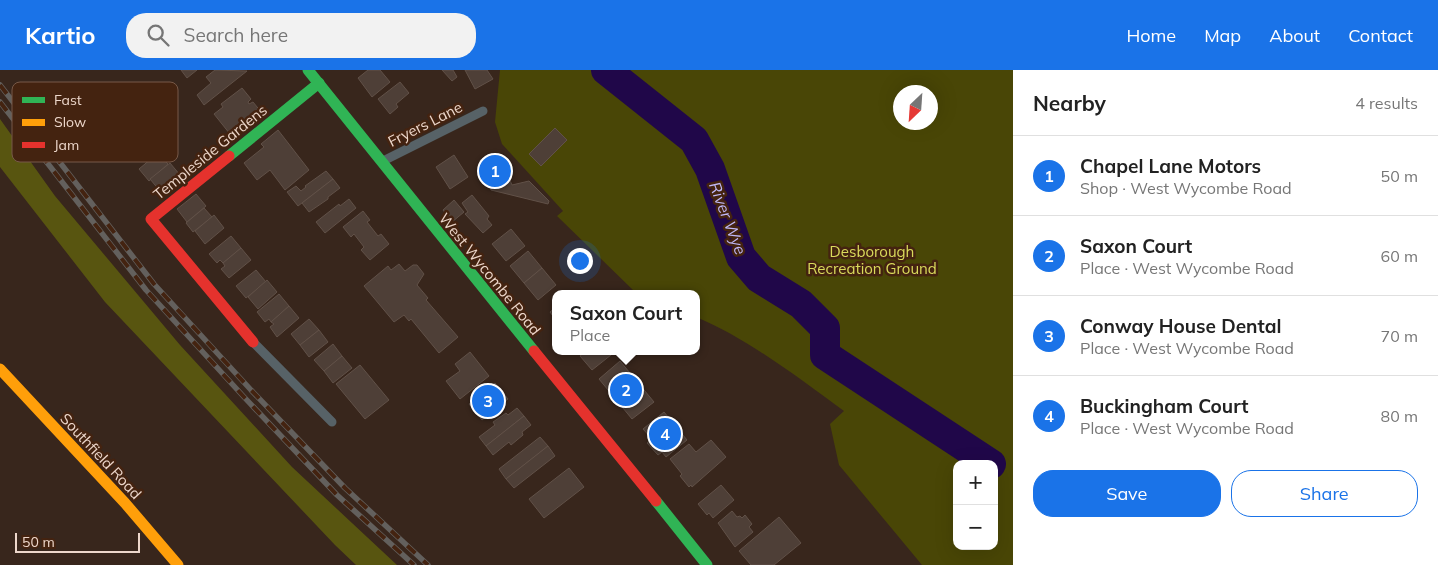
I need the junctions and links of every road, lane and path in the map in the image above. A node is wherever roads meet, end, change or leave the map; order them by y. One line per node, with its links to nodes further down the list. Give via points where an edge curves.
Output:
1 (308, 70): 2 (main road, West Wycombe Road)
2 (319, 83): 4 (main road, West Wycombe Road); 5 (main road, Templeside Gardens, via 151,219)
3 (483, 111): 4 (lane, Fryers Lane)
4 (381, 162): 9 (main road, West Wycombe Road)
5 (253, 342): 7 (lane)
6 (0, 369): 8 (main road, Southfield Road)
7 (332, 422)
8 (178, 565)
9 (707, 565)

